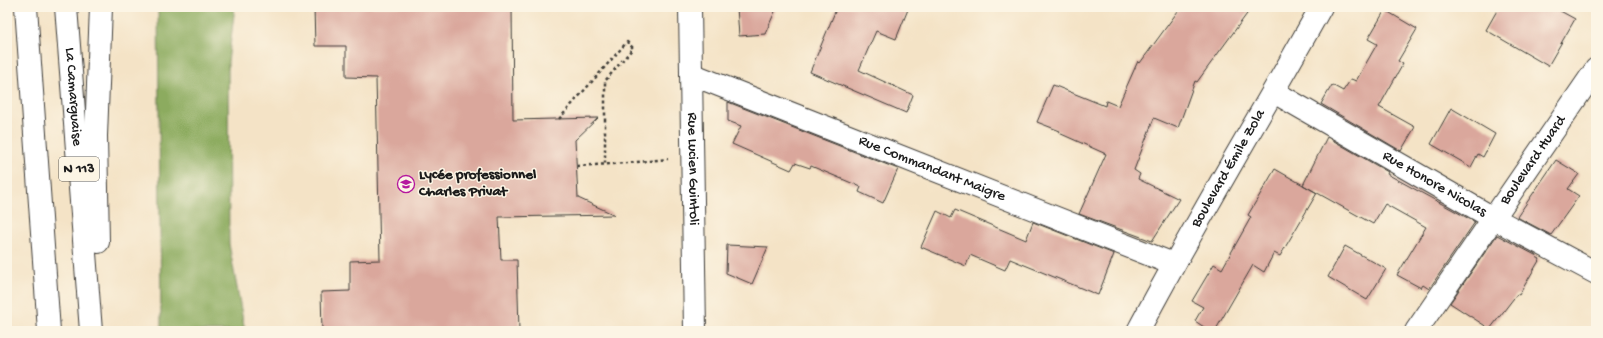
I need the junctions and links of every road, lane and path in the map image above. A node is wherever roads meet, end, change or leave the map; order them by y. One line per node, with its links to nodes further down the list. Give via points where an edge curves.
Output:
1 (26, 7): 16 (main road, N 113)
2 (66, 7): 17 (main road, La Camarguaise / N 113)
3 (101, 7): 18 (main road, via 96,136)
4 (690, 7): 7 (main road, Rue Lucien Guintoli)
5 (1321, 7): 8 (main road, Boulevard Émile Zola)
6 (1596, 69): 13 (main road, Boulevard Huard)
7 (691, 74): 10 (main road, Rue Lucien Guintoli); 14 (main road, Rue Commandant Maigre)
8 (1274, 92): 13 (main road, Rue Honore Nicolas); 14 (main road, Boulevard Émile Zola)
9 (559, 119): 11 (path, via 627,42 633,48 605,81)
10 (692, 156): 11 (path); 19 (main road, Rue Lucien Guintoli)
11 (605, 164): 12 (path)
12 (576, 166)
13 (1493, 218): 15 (main road, Rue Honore Nicolas); 21 (main road, Boulevard Huard)
14 (1173, 264): 20 (main road, Boulevard Émile Zola)
15 (1596, 273)
16 (49, 331)
17 (91, 331)
18 (100, 331)
19 (695, 331)
20 (1138, 331)
21 (1416, 331)

